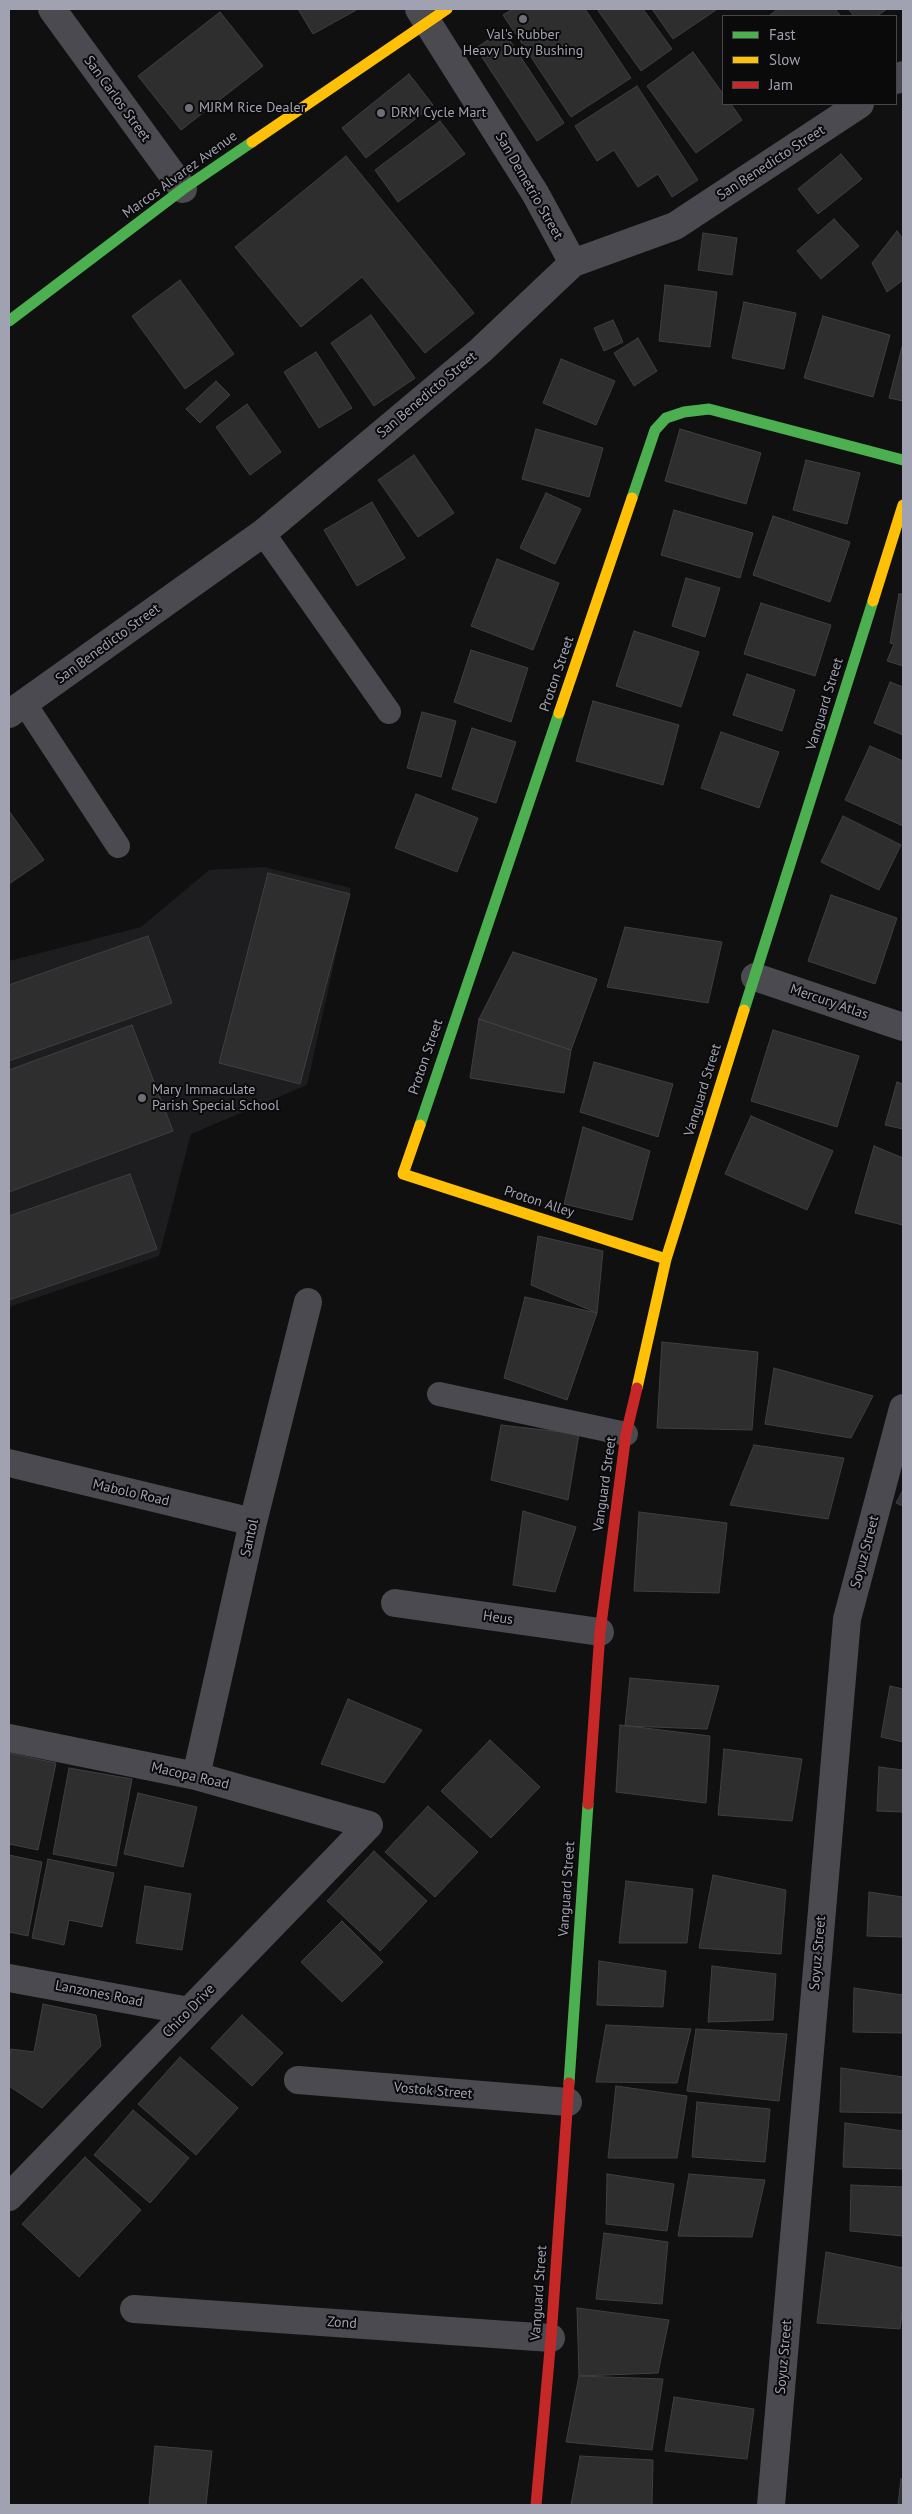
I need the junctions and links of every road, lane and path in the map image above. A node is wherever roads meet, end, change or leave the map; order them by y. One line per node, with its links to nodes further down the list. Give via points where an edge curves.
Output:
1 (52, 9): 4 (street, San Carlos Street)
2 (431, 13): 4 (street, Marcos Alvarez Avenue); 5 (street, San Demetrio Street)
3 (858, 105): 5 (street, San Benedicto Street, via 675,226)
4 (183, 190): 6 (street, Marcos Alvarez Avenue)
5 (573, 263): 9 (street, San Benedicto Street, via 480,351)
6 (9, 321)
7 (903, 460): 15 (street, Proton Street, via 709,409 666,418 655,430)
8 (903, 505): 13 (street, Vanguard Street)
9 (263, 533): 10 (street, San Benedicto Street); 11 (lane)
10 (17, 709): 12 (lane)
11 (389, 712)
12 (118, 846)
13 (755, 977): 14 (street, Mercury Atlas); 16 (street, Vanguard Street)
14 (903, 1027)
15 (403, 1174): 16 (street, Proton Alley)
16 (666, 1259): 20 (street, Vanguard Street)
17 (308, 1302): 22 (street, Santol)
18 (439, 1394): 20 (lane)
19 (903, 1408): 36 (street, Soyuz Street, via 847,1619)
20 (626, 1434): 24 (street, Vanguard Street)
21 (9, 1463): 22 (street, Mabolo Road)
22 (253, 1522): 26 (street, Santol)
23 (395, 1603): 24 (street, Heus)
24 (600, 1632): 31 (street, Vanguard Street)
25 (9, 1738): 26 (street, Macopa Road)
26 (196, 1776): 27 (street, Macopa Road)
27 (369, 1825): 29 (street, Chico Drive)
28 (9, 1978): 29 (street, Lanzones Road)
29 (189, 2011): 32 (street, Chico Drive)
30 (298, 2080): 31 (street, Vostok Street)
31 (568, 2102): 34 (street, Vanguard Street)
32 (9, 2197)
33 (134, 2309): 34 (street, Zond)
34 (551, 2338): 35 (street, Vanguard Street)
35 (536, 2505)
36 (771, 2505)

